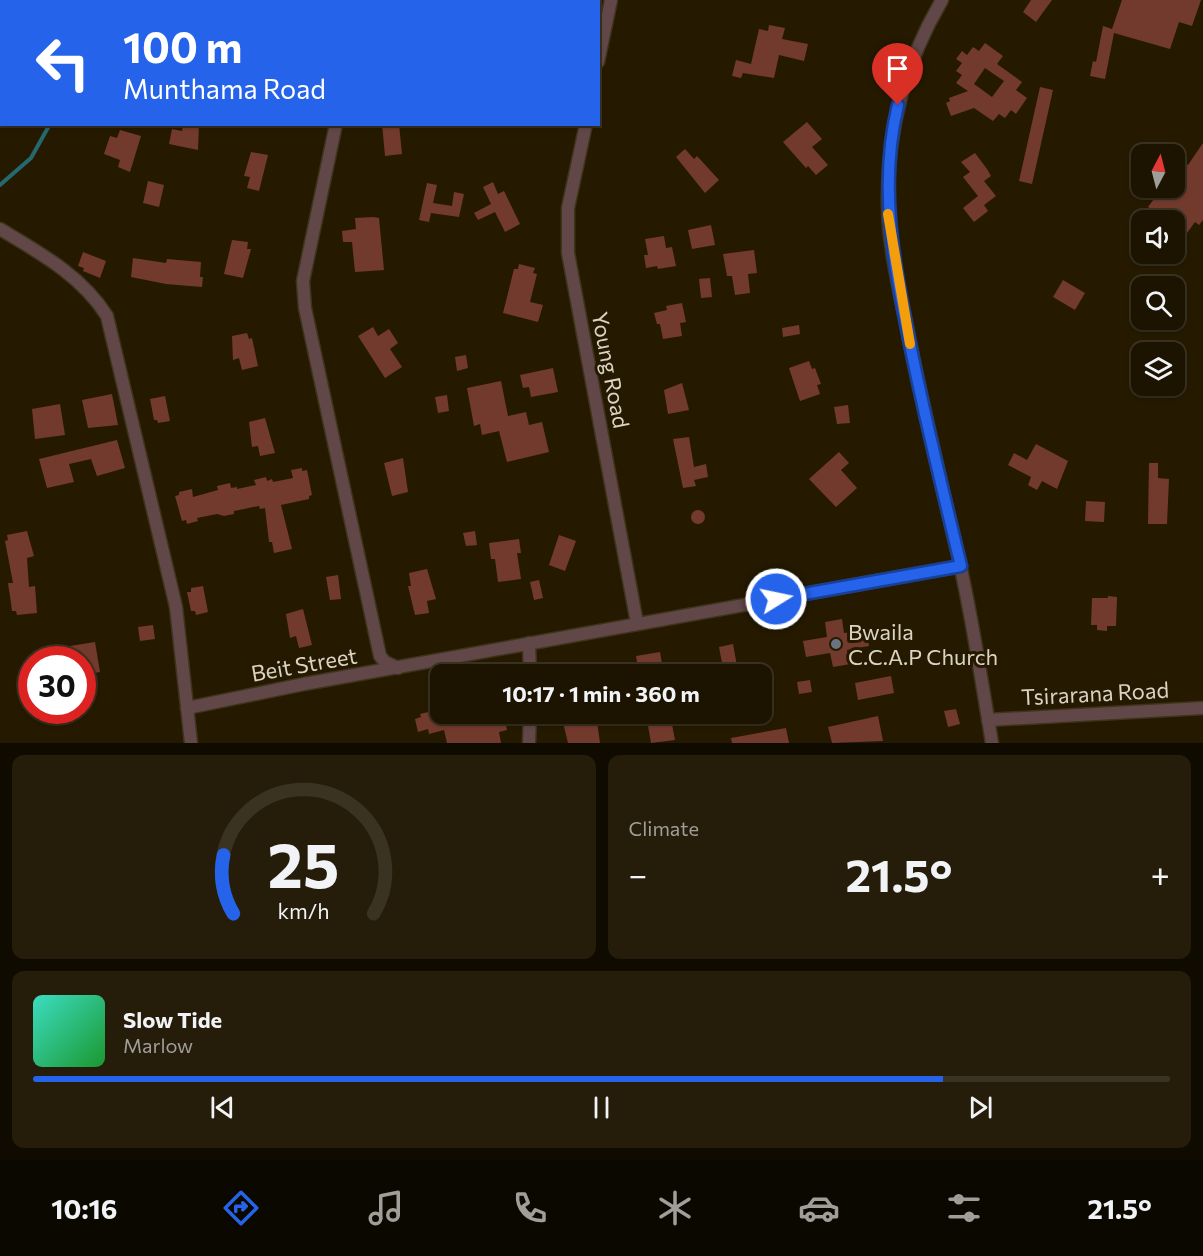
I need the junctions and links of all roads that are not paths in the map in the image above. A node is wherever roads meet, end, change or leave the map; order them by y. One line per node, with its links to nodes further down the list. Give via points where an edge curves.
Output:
1 (611, 0): 3 (street)
2 (942, 0): 7 (street, via 902,91 890,148 888,210 896,274 921,399)
3 (600, 52)
4 (336, 126): 11 (street, via 303,281 305,309 380,656)
5 (586, 126): 8 (street, Young Road, via 568,208 568,253)
6 (0, 229): 12 (street, via 75,278 95,297 107,316 176,607)
7 (961, 566): 8 (street, Beit Street); 14 (street)
8 (637, 624): 9 (street, Beit Street)
9 (529, 643): 10 (street); 11 (street, Beit Street)
10 (530, 664)
11 (399, 668): 12 (street, Beit Street)
12 (187, 708): 16 (street)
13 (1203, 708): 14 (street, Tsirarana Road)
14 (988, 720): 18 (street)
15 (530, 724): 17 (street)
16 (191, 743)
17 (529, 743)
18 (992, 743)

